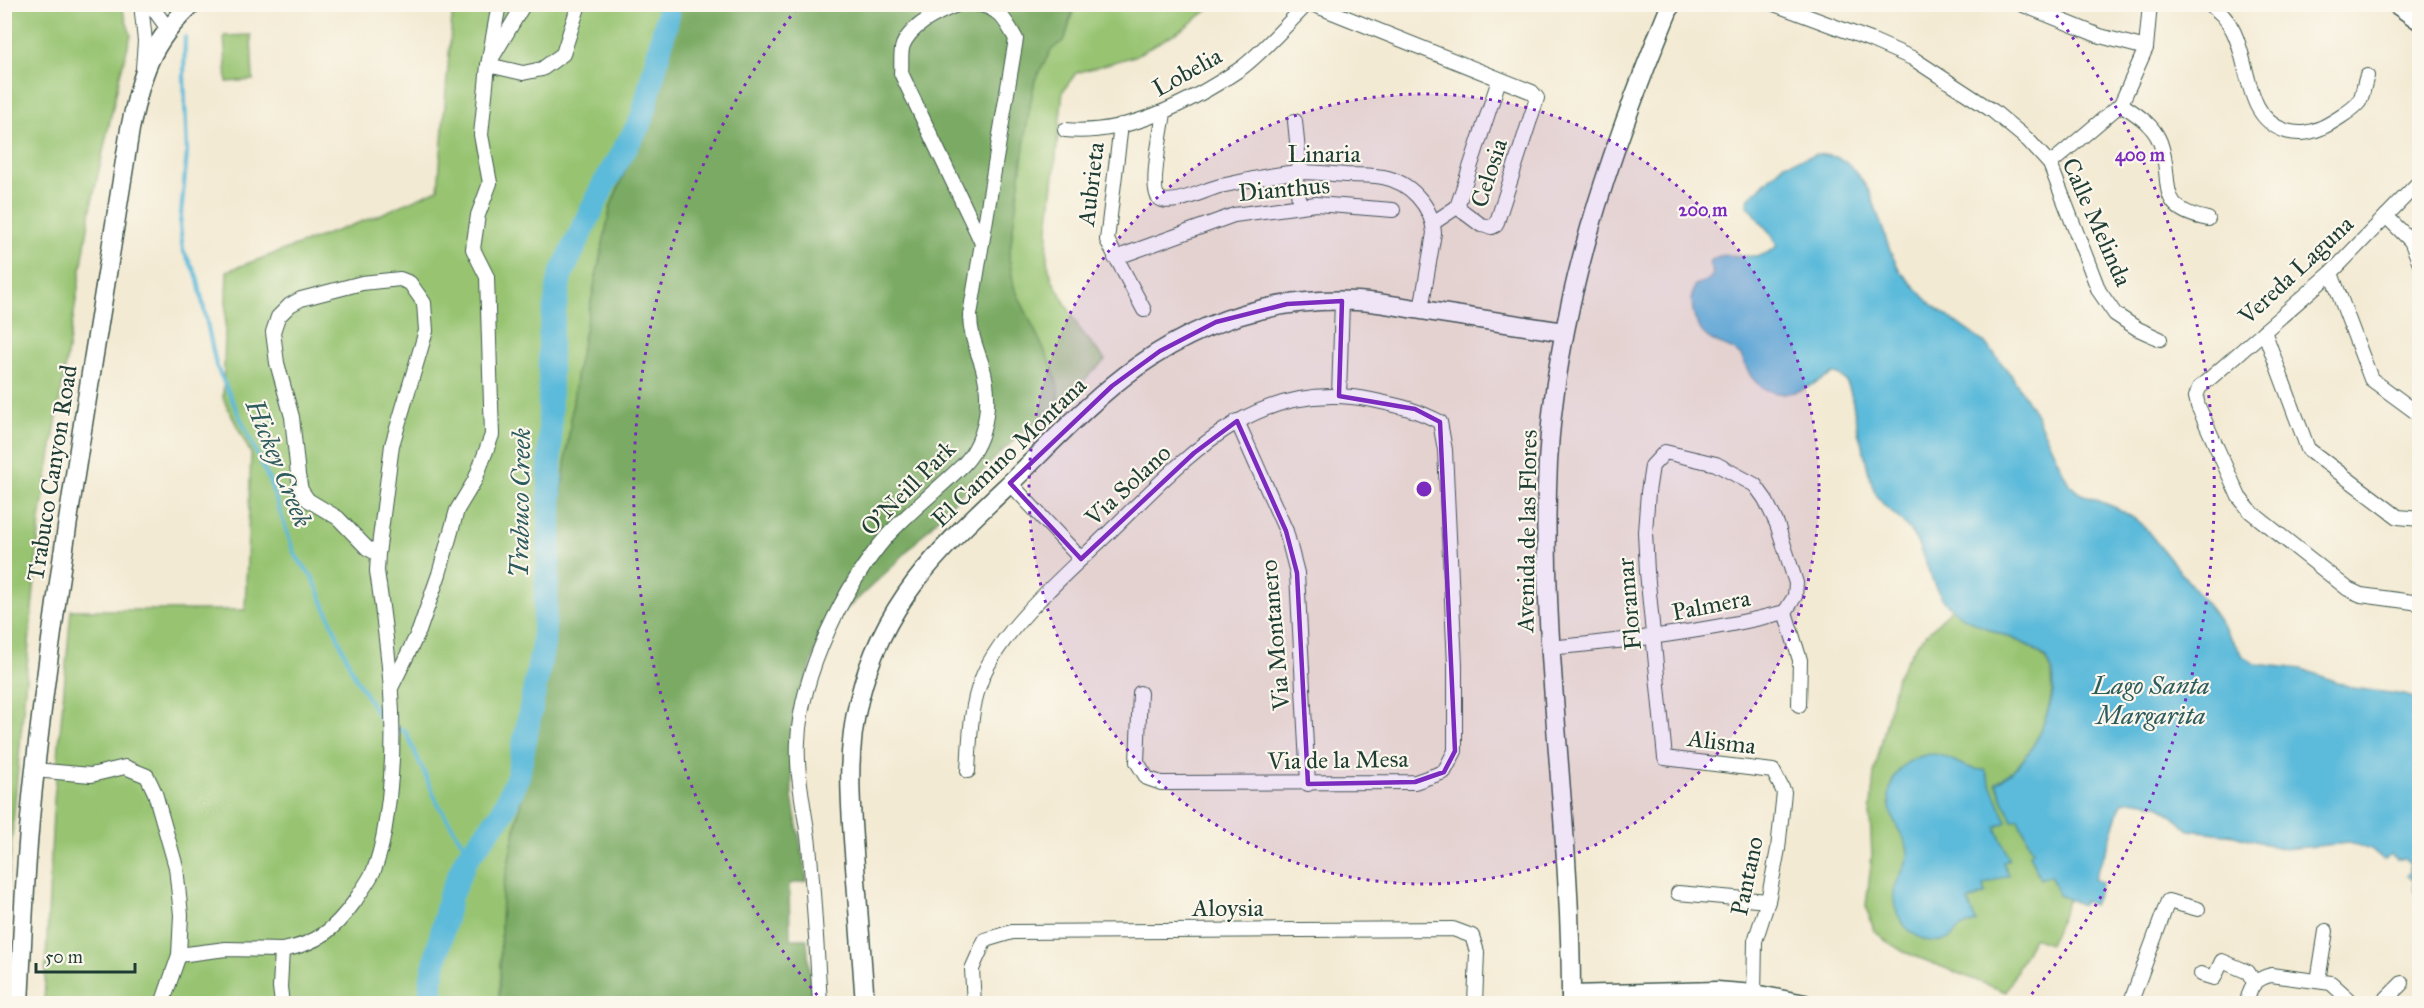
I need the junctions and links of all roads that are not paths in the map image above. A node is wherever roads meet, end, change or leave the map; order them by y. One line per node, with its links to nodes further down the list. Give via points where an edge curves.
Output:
1 (141, 4): 21 (street, via 145,41)
2 (150, 4): 18 (street)
3 (192, 4): 18 (main road, Trabuco Canyon Road)
4 (499, 4): 20 (street)
5 (524, 4): 20 (street)
6 (579, 4): 20 (street, via 563,54 542,69 523,73)
7 (959, 4): 38 (street, via 916,29 903,45 901,73)
8 (974, 4): 38 (street, O'Neill Park, via 1004,16 1016,39)
9 (1307, 4): 25 (street, Lobelia, via 1242,68)
10 (1312, 4): 23 (street)
11 (1671, 4): 46 (main road, Avenida de las Flores, via 1601,187)
12 (1774, 4): 29 (street, Calle Melinda, via 1912,58 1993,111)
13 (2021, 4): 19 (street, via 2100,36)
14 (2150, 4): 19 (street)
15 (2208, 4): 22 (street, via 2230,25 2253,99 2262,115 2277,128 2296,134 2329,124 2359,102)
16 (2396, 4): 17 (main road)
17 (2420, 21)
18 (168, 29): 21 (main road, Trabuco Canyon Road)
19 (2146, 48): 24 (street)
20 (488, 65): 60 (street, via 481,135 490,183 478,215 473,249 487,277 492,435 475,480 457,510 418,631)
21 (142, 74): 64 (main road, Trabuco Canyon Road, via 59,579)
22 (2367, 76)
23 (1499, 80): 33 (street, Celosia); 33 (street, Celosia, via 1532,92 1537,98 1496,225 1481,225)
24 (2121, 104): 29 (street); 36 (street, via 2147,121 2160,142 2169,192 2176,207 2187,215)
25 (1164, 113): 27 (street, Lobelia); 30 (street, Linaria, via 1155,182 1162,200 1172,201 1217,187)
26 (1295, 121): 30 (street)
27 (1121, 125): 28 (street, Lobelia, via 1085,132); 39 (street, Aubrieta, via 1107,240)
28 (1065, 130)
29 (2050, 164): 47 (street, Calle Melinda, via 2099,291 2115,314)
30 (1297, 172): 32 (street); 37 (street, Linaria, via 1383,177 1398,182 1421,200)
31 (2420, 182): 35 (street, Vereda Laguna)
32 (1300, 206): 34 (street, Dianthus); 39 (street, Dianthus, via 1223,218)
33 (1457, 207): 37 (street, Celosia)
34 (1394, 210)
35 (2386, 216): 40 (street, via 2411,241); 41 (street, Vereda Laguna)
36 (2208, 219)
37 (1433, 223): 44 (street)
38 (982, 243): 83 (street, O'Neill Park, via 970,331 986,382 983,434 976,451 888,535 867,563 811,674 801,717 797,762 812,872)
39 (1114, 258): 43 (street, Aubrieta)
40 (2420, 262)
41 (2331, 273): 45 (street, Vereda Laguna); 49 (street, via 2371,379)
42 (1342, 301): 44 (main road, El Camino Montana); 48 (street); 52 (main road, El Camino Montana, via 1287,304 1248,312 1176,341 1112,386)
43 (1144, 310)
44 (1421, 310): 46 (main road, El Camino Montana)
45 (2264, 330): 53 (street, via 2308,449 2398,517); 56 (street, Vereda Laguna, via 2199,388 2196,397 2239,497 2251,512 2348,589 2361,595)
46 (1564, 332): 59 (main road, Avenida de las Flores, via 1547,479)
47 (2160, 339)
48 (1339, 396): 50 (street, Via Solano, via 1292,399); 51 (street, Via Solano, via 1415,409)
49 (2420, 415)
50 (1237, 421): 55 (street, Via Solano, via 1194,453); 67 (street, Via Montanero, via 1286,531 1297,573)
51 (1440, 422): 67 (street, Via de la Mesa, via 1454,641 1455,751 1444,772 1415,783)
52 (1010, 483): 55 (street); 84 (main road, El Camino Montana, via 913,582 886,626 859,699 849,783)
53 (2420, 519)
54 (378, 554): 54 (street, via 392,445 426,331 424,303 410,283 400,279 362,283 301,298 278,317 273,332 292,417 302,490 308,500 338,518); 60 (street)
55 (1081, 559): 65 (street, Via Solano, via 1000,644 982,678 971,718)
56 (2420, 603)
57 (1785, 612): 58 (street, Palmera); 58 (street, Floramar, via 1795,596 1796,584 1783,539 1755,485 1716,464 1665,452 1652,466 1647,492 1647,572); 62 (street, Palmera, via 1800,660)
58 (1654, 638): 59 (street, Palmera); 63 (street, Floramar)
59 (1550, 648): 79 (main road, Avenida de las Flores, via 1563,805)
60 (391, 688): 72 (street, via 393,738 385,828 374,870 327,933 303,946)
61 (1140, 693): 67 (street, Via de la Mesa, via 1137,762 1147,778 1161,783)
62 (1799, 705)
63 (1665, 758): 66 (street, Alisma)
64 (34, 770): 73 (street, via 91,775 125,767 147,776 177,867); 80 (main road, Trabuco Canyon Road)
65 (968, 771)
66 (1773, 771): 69 (street, Pantano, via 1784,792)
67 (1308, 784)
68 (1678, 892): 69 (street)
69 (1768, 901): 78 (street, Pantano, via 1755,941)
70 (2198, 909): 88 (street, via 2168,901)
71 (2326, 931): 75 (street)
72 (282, 950): 73 (street, via 226,949); 82 (street)
73 (179, 955): 81 (street)
74 (2201, 974): 76 (street, via 2214,978 2222,961 2248,972)
75 (2318, 981): 76 (street, via 2271,975); 90 (street, via 2331,982)
76 (2254, 982): 89 (street)
77 (2402, 983): 91 (street)
78 (1754, 994): 79 (main road, via 1717,991); 87 (main road)
79 (1571, 999)
80 (19, 1004)
81 (162, 1004)
82 (282, 1004)
83 (820, 1004)
84 (865, 1004)
85 (974, 1004): 86 (street, Aloysia, via 972,969 985,940 1012,932 1453,929 1472,936 1478,952)
86 (1475, 1004)
87 (1805, 1004)
88 (2130, 1004)
89 (2247, 1004)
90 (2354, 1004)
91 (2381, 1004)

